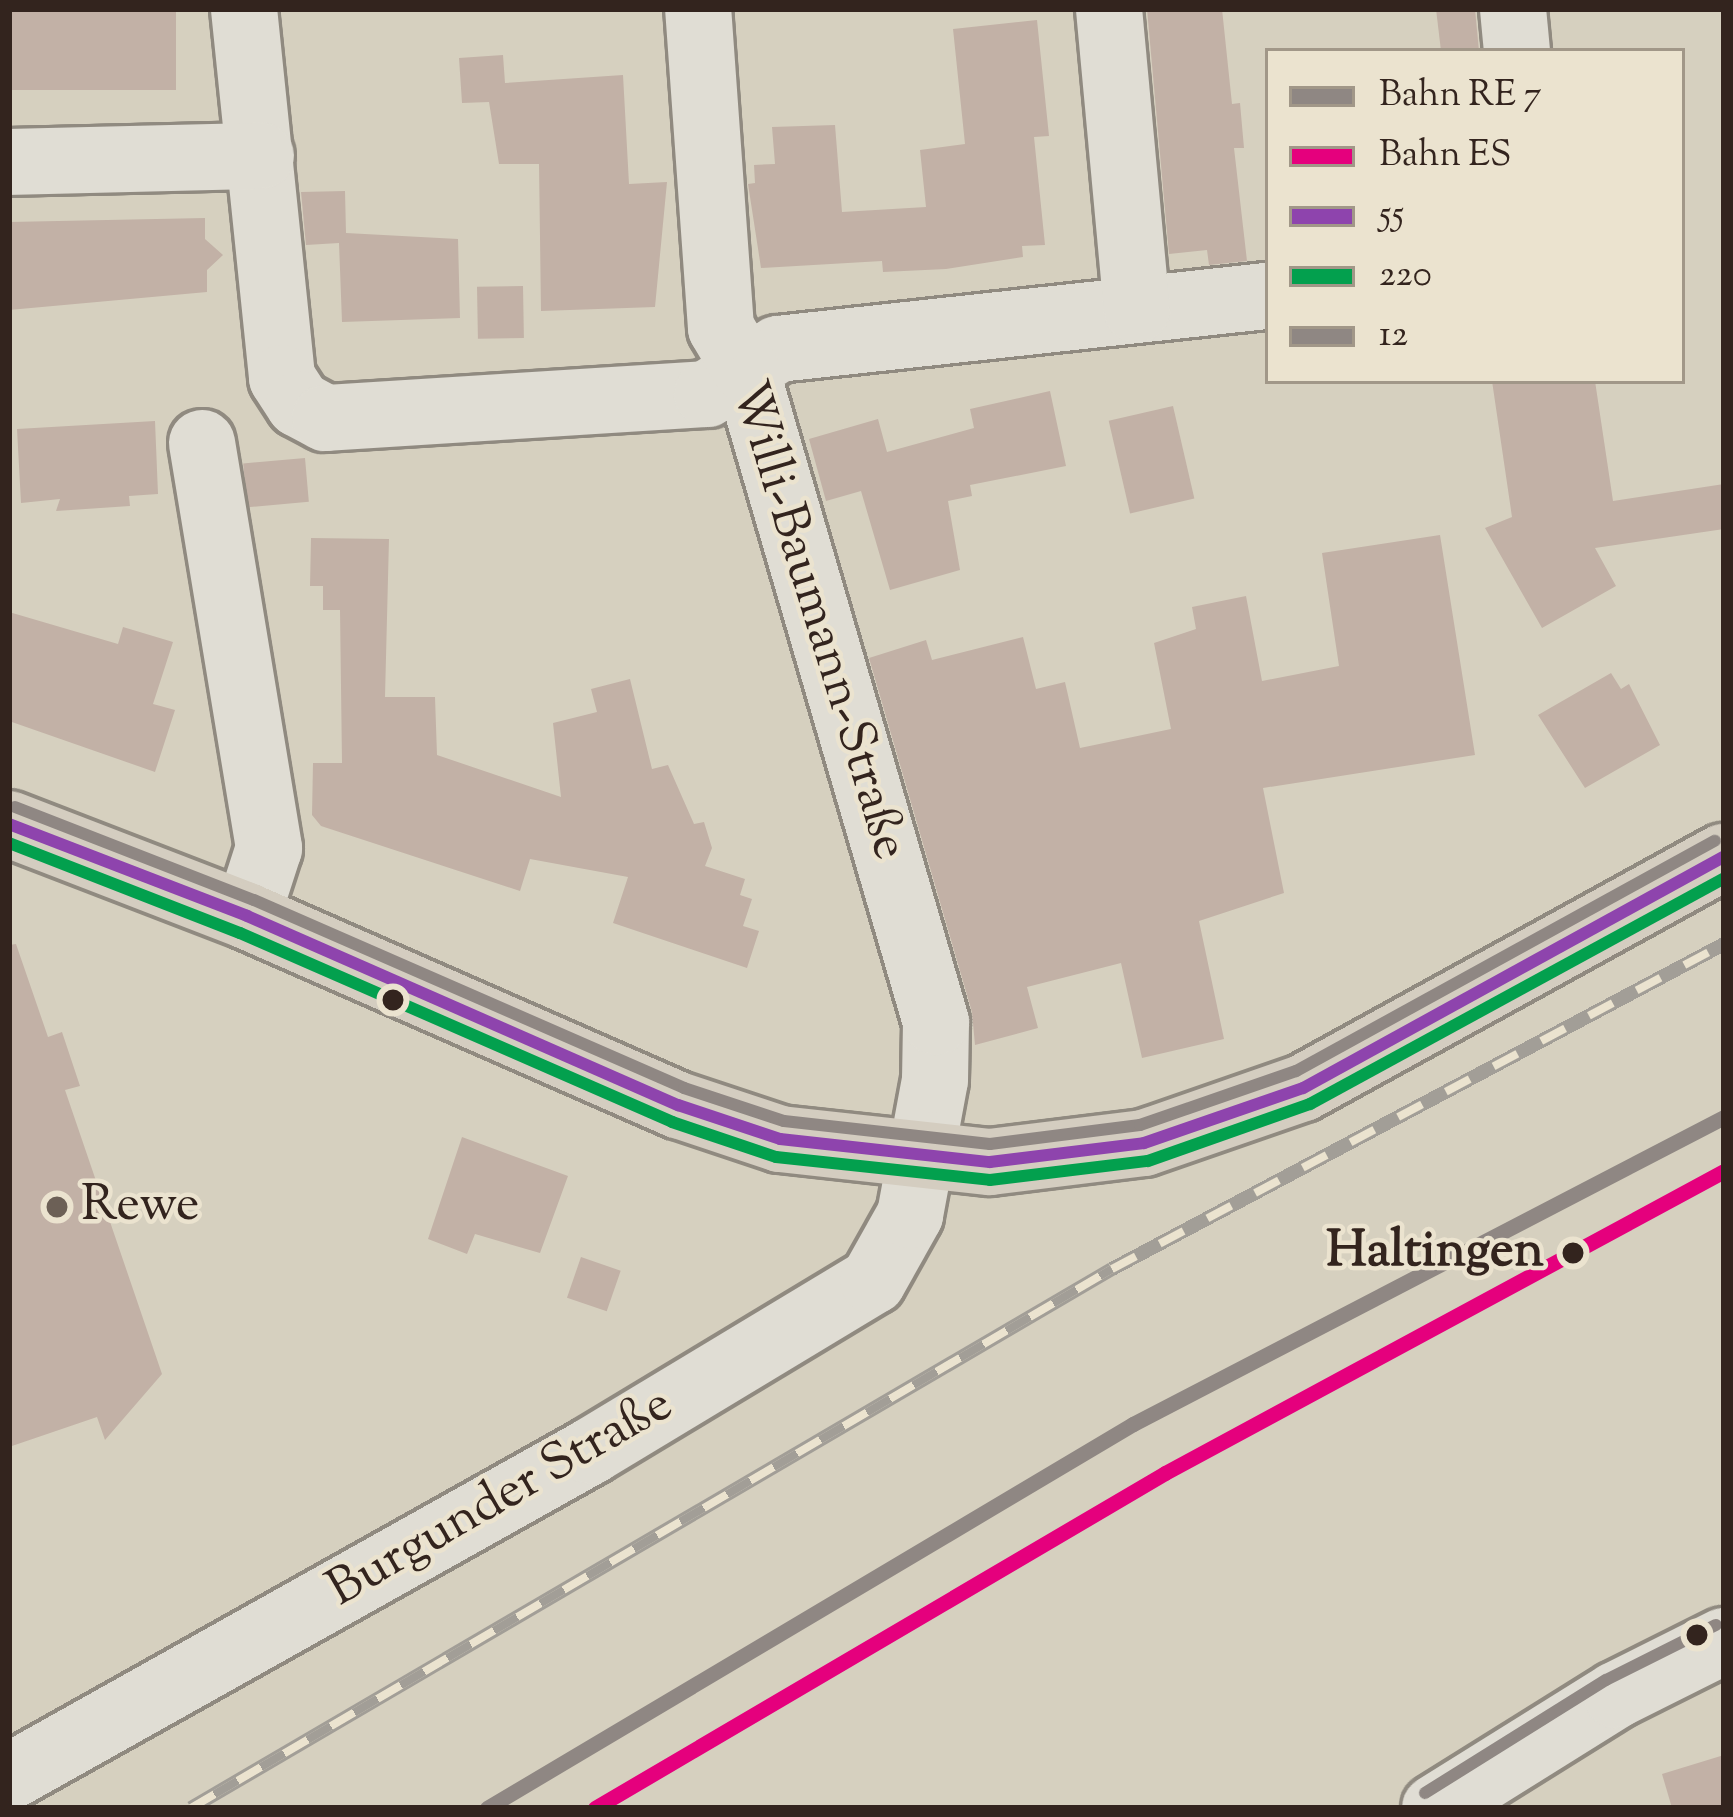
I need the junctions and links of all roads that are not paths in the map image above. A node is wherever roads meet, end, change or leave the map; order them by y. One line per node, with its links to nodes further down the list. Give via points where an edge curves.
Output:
1 (244, 9): 6 (street)
2 (698, 9): 10 (street, Willi-Baumann-Straße, via 721,328)
3 (1109, 9): 9 (street)
4 (1513, 9): 5 (street)
5 (1517, 48)
6 (261, 156): 7 (street); 10 (street, via 282,379 299,404 325,418 707,394)
7 (9, 162)
8 (1265, 296): 9 (street)
9 (1138, 310): 10 (street, via 778,349)
10 (746, 370): 15 (street, Willi-Baumann-Straße, via 936,1022)
11 (202, 443): 14 (street, via 269,848)
12 (9, 824): 14 (main road)
13 (1724, 857): 15 (main road, via 1303,1088 1228,1119 1052,1158)
14 (247, 916): 15 (main road, via 678,1106 780,1139)
15 (924, 1160): 17 (street, Burgunder Straße, via 910,1215 873,1281 591,1451)
16 (1724, 1641): 18 (street, via 1616,1695)
17 (9, 1777)
18 (1436, 1808)

